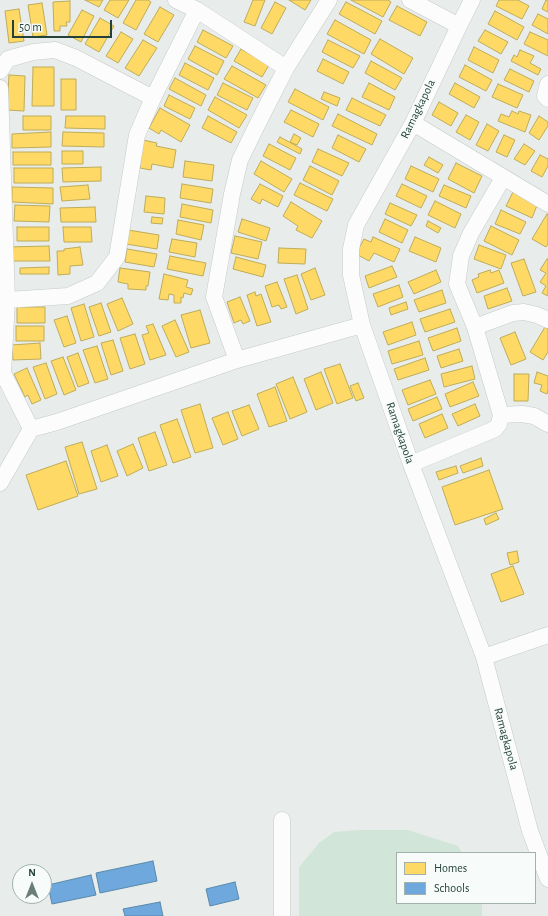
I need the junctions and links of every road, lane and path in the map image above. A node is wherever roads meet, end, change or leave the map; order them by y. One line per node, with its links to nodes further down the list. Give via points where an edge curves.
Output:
1 (176, 0): 5 (street)
2 (329, 0): 7 (street)
3 (410, 0): 6 (street)
4 (472, 0): 6 (street, Ramagkapola)
5 (197, 10): 7 (street); 11 (street)
6 (458, 26): 13 (street, Ramagkapola)
7 (286, 68): 20 (street, via 240,160 214,297)
8 (0, 71): 11 (street, via 8,60 33,52 55,50 76,58)
9 (548, 84): 12 (street, via 545,96)
10 (0, 88): 16 (street)
11 (153, 98): 16 (street, via 136,135 117,257 97,283 68,296)
12 (548, 99)
13 (412, 123): 14 (street); 18 (street, Ramagkapola, via 356,225 351,249 351,274)
14 (503, 178): 15 (street); 19 (street, via 470,233 461,256 457,284)
15 (548, 204)
16 (8, 300): 23 (street, via 3,373)
17 (548, 320): 19 (street, via 531,314 513,313)
18 (362, 325): 20 (street); 24 (street, Ramagkapola)
19 (475, 327): 21 (street)
20 (237, 360): 23 (street)
21 (501, 415): 22 (street, via 534,416); 24 (street, via 495,429)
22 (548, 424)
23 (31, 429): 25 (street)
24 (411, 464): 27 (street, Ramagkapola)
25 (0, 483)
26 (548, 635): 27 (street)
27 (484, 657): 29 (street, Ramagkapola, via 530,831)
28 (282, 820): 30 (street)
29 (548, 879)
30 (282, 916)

